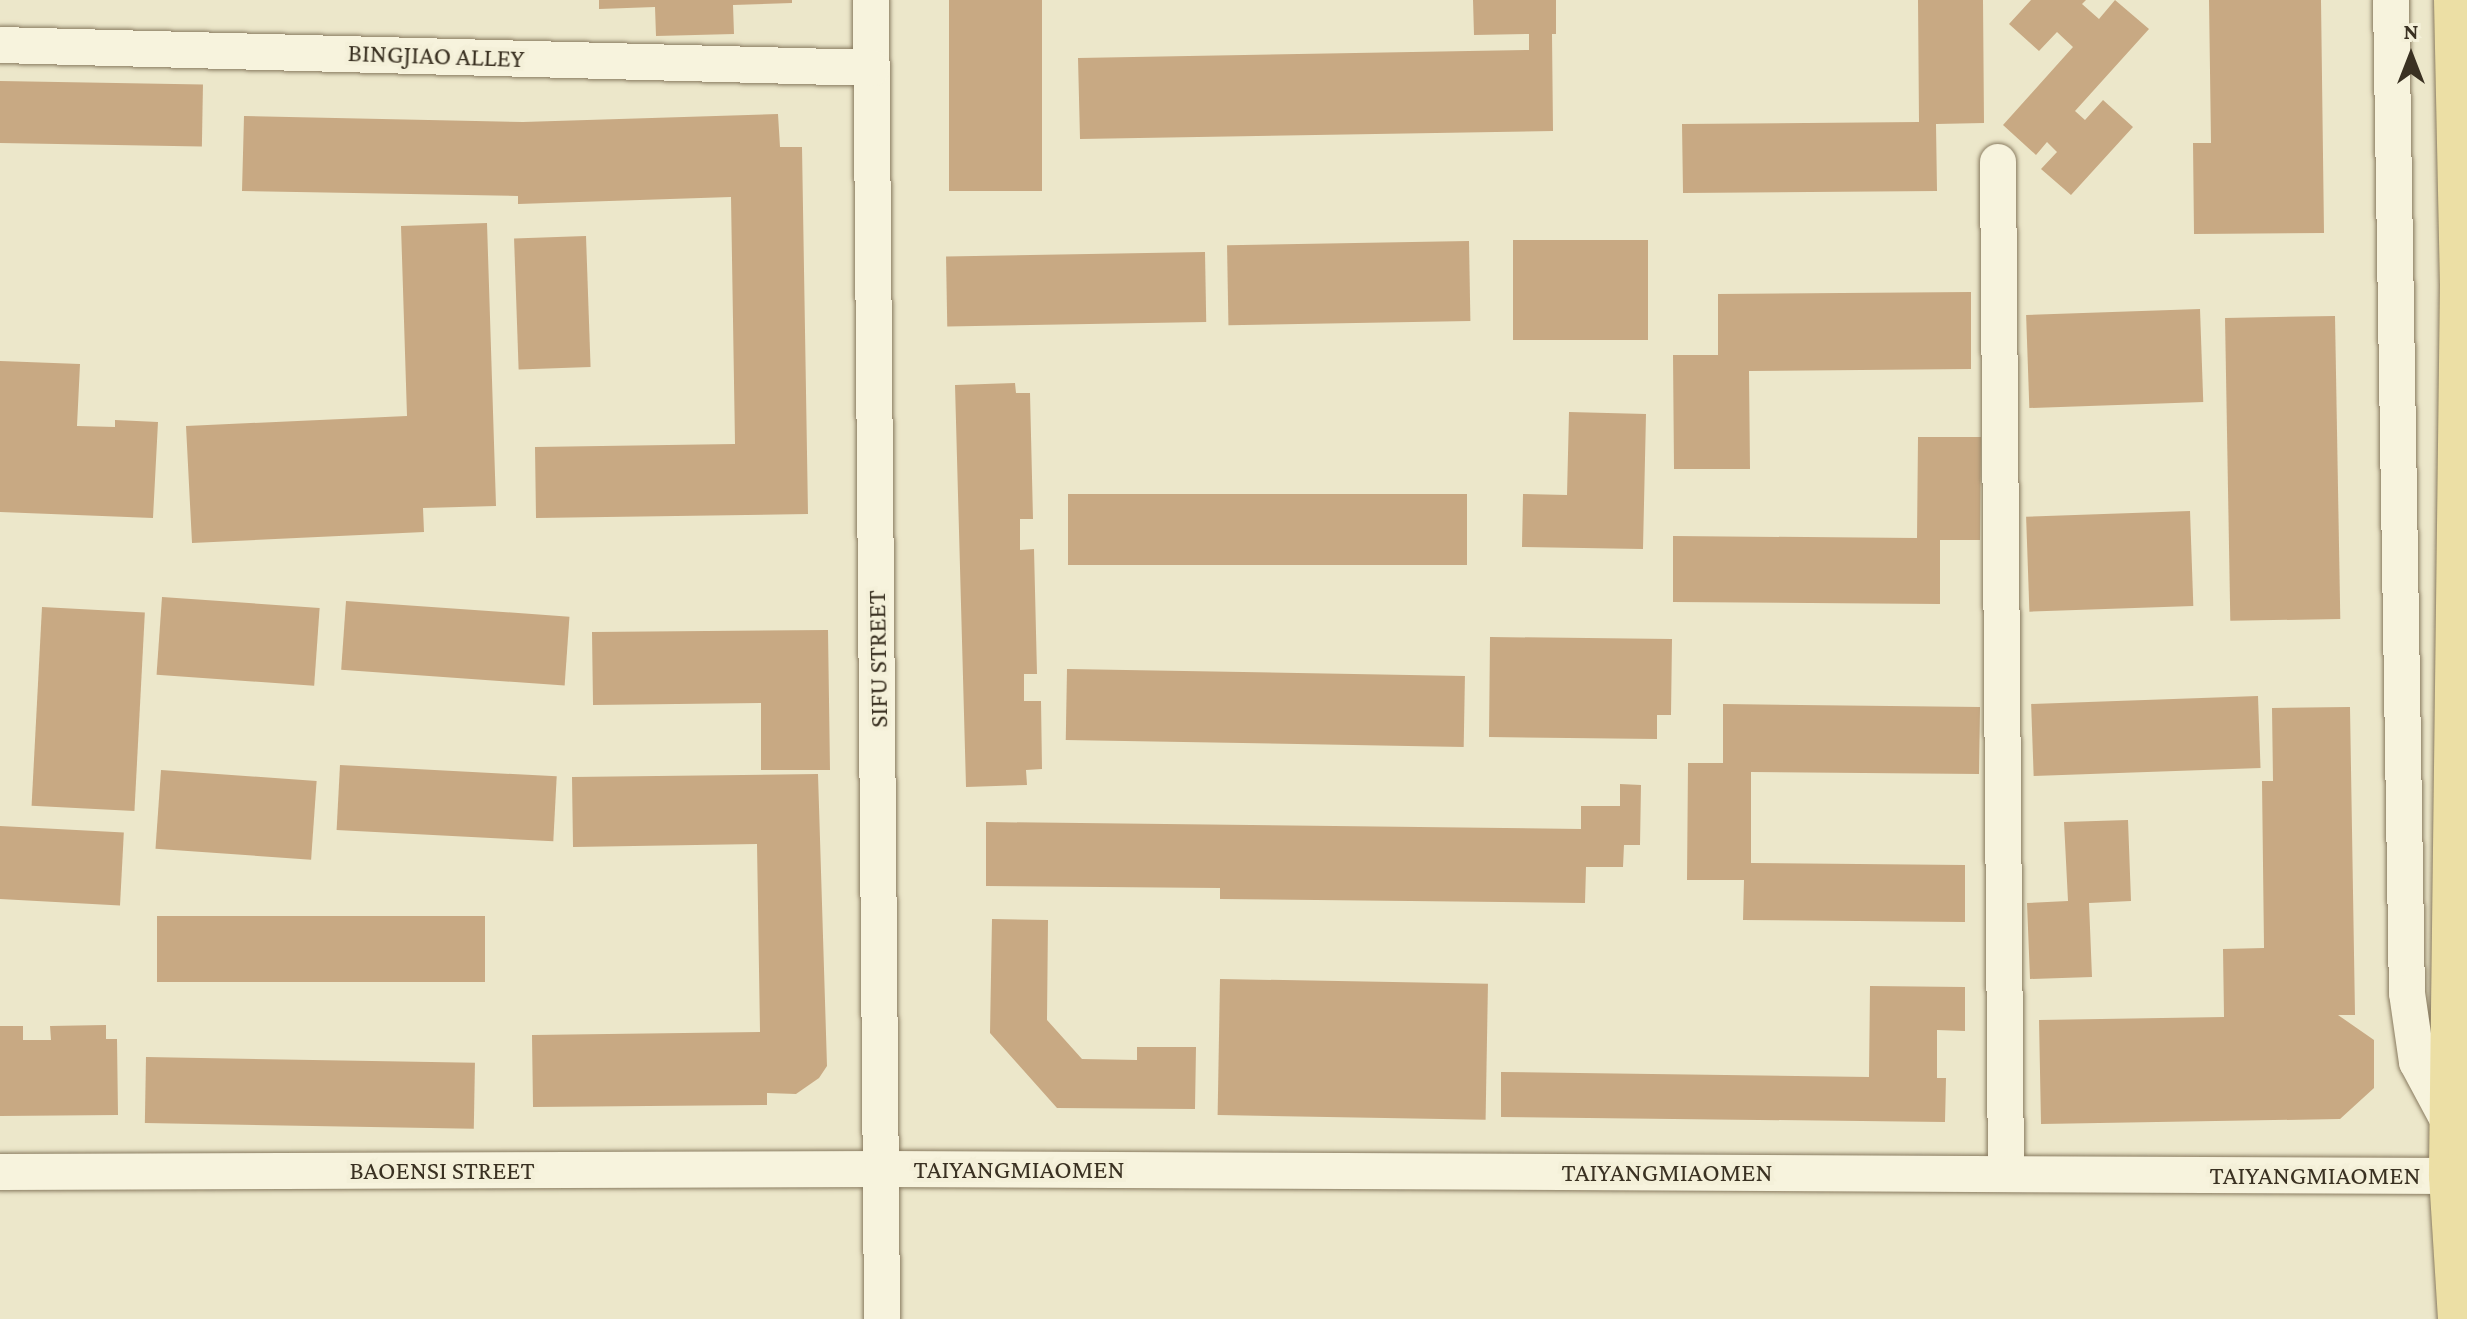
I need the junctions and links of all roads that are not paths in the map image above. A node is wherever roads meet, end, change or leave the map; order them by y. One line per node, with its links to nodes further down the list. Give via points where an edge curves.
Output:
1 (871, 0): 5 (street, SIFU STREET)
2 (2391, 0): 7 (street, via 2407,993 2417,1062)
3 (2456, 0): 7 (main road, via 2462,283)
4 (0, 45): 5 (street, BINGJIAO ALLEY)
5 (872, 68): 8 (street, SIFU STREET)
6 (1998, 162): 10 (street)
7 (2455, 1132): 11 (main road)
8 (883, 1169): 9 (street, BAOENSI STREET); 10 (street, TAIYANGMIAOMEN); 12 (street, SIFU STREET)
9 (0, 1172)
10 (2006, 1174): 11 (street, TAIYANGMIAOMEN)
11 (2451, 1176): 13 (main road)
12 (882, 1319)
13 (2460, 1319)

